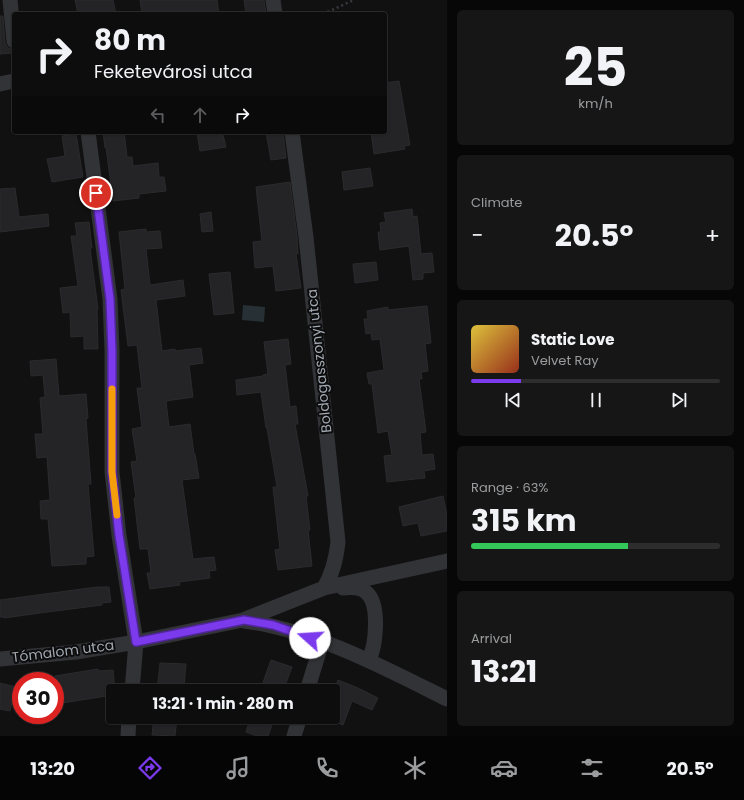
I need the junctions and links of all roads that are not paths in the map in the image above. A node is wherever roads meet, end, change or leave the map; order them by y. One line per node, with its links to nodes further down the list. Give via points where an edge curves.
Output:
1 (10, 0): 4 (street)
2 (273, 0): 3 (street)
3 (275, 12)
4 (12, 20)
5 (12, 81): 6 (street)
6 (0, 84)
7 (88, 134): 12 (street, via 110,299 112,472)
8 (292, 134): 10 (street, Boldogasszonyi utca, via 338,542 332,576)
9 (447, 561): 10 (street)
10 (324, 588): 11 (street, Tómalom utca); 15 (street, via 351,587 368,594 373,605 376,630 373,652)
11 (244, 620): 12 (street, Tómalom utca); 13 (street, Tómalom utca, via 273,625)
12 (136, 642): 14 (street, Tómalom utca, via 76,652); 16 (street)
13 (322, 642): 15 (street, Tómalom utca); 17 (street)
14 (0, 659)
15 (369, 660): 18 (street, Tómalom utca)
16 (133, 684)
17 (310, 684)
18 (447, 699)
19 (129, 724): 21 (street)
20 (298, 724): 22 (street)
21 (128, 736)
22 (294, 736)

